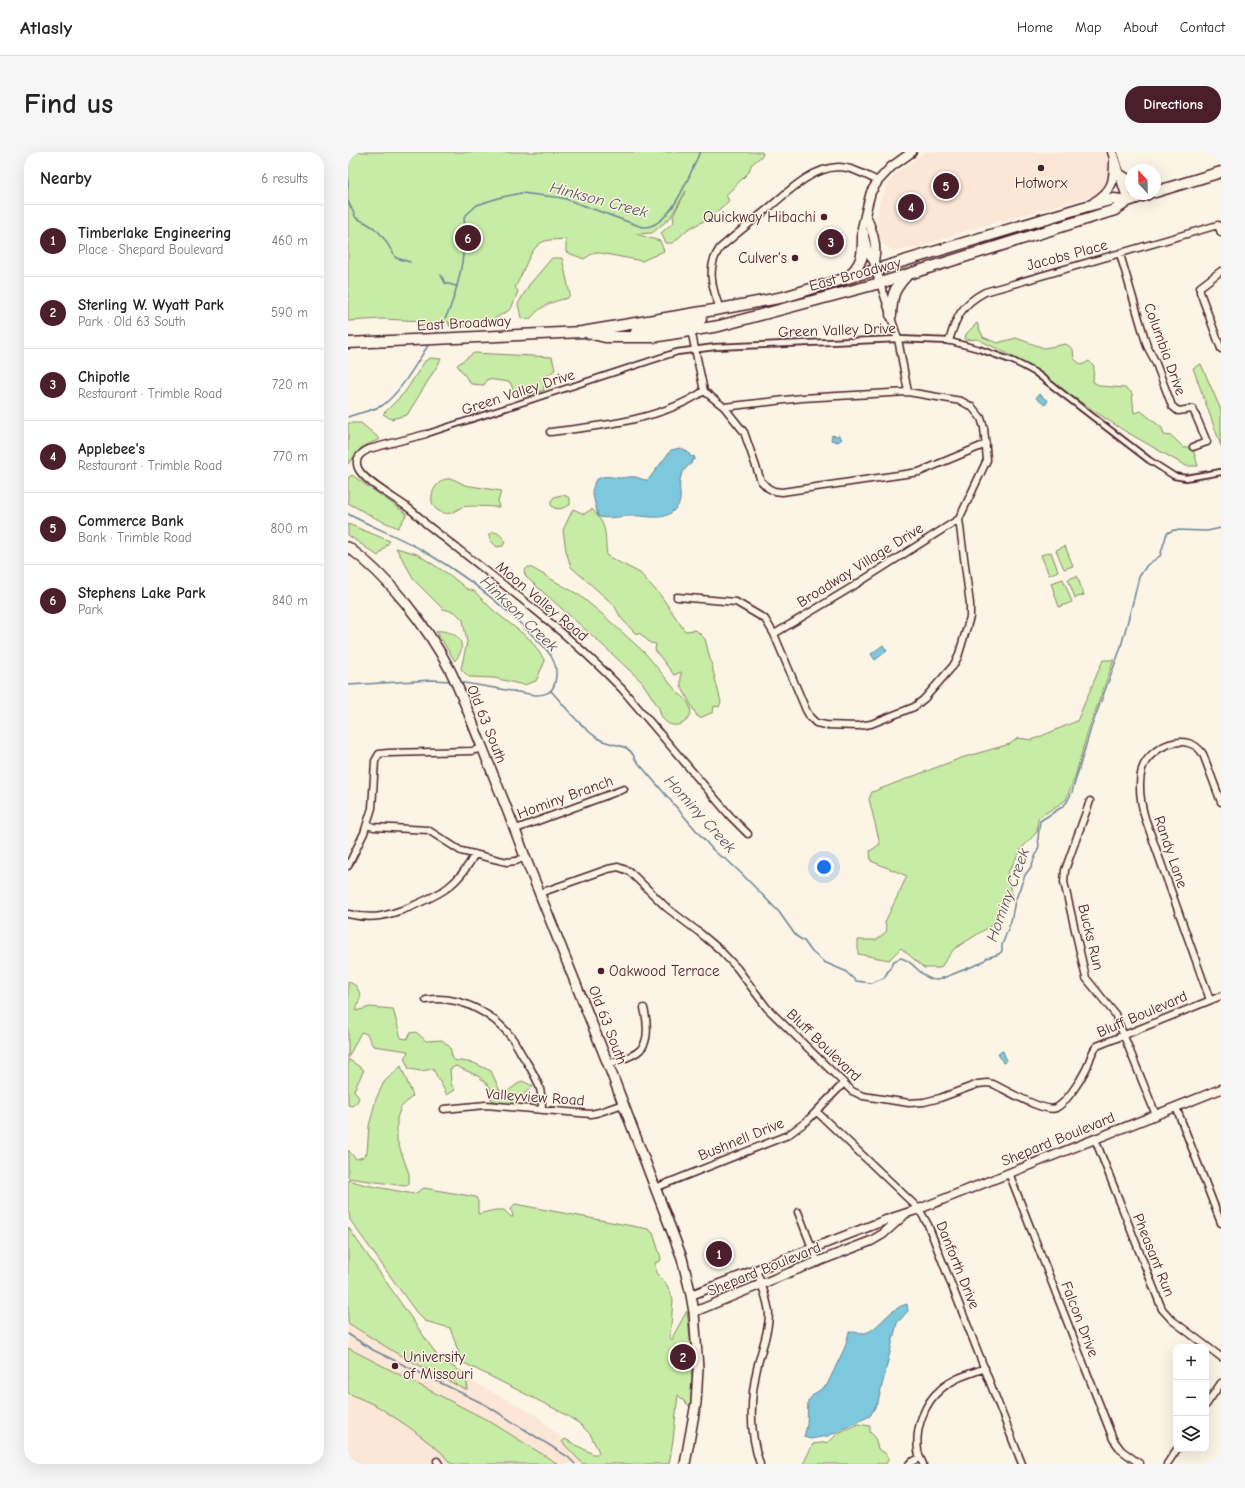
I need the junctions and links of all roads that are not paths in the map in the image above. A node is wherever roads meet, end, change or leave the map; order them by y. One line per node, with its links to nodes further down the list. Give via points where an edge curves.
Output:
1 (912, 152): 6 (street, via 891,167)
2 (1113, 155): 4 (street); 11 (street, via 1114,179 1109,188 1102,197)
3 (1221, 172): 7 (main road, East Broadway)
4 (1120, 175): 5 (main road); 8 (street)
5 (1125, 178)
6 (878, 181): 12 (street, via 871,192); 21 (street, via 858,171 831,168 810,176 782,196 715,255 711,276)
7 (1161, 190)
8 (1125, 191)
9 (1125, 200): 11 (main road, East Broadway, via 1114,199)
10 (1128, 200): 18 (main road, East Broadway, via 1115,210)
11 (1084, 207): 16 (main road, East Broadway)
12 (866, 215): 13 (street); 16 (street, via 877,251)
13 (863, 233): 16 (street, via 868,253); 19 (main road, via 861,263)
14 (1221, 233): 15 (street, Jacobs Place, via 1218,225)
15 (1120, 254): 27 (street, Jacobs Place, via 985,292 973,298 962,310); 37 (street, Columbia Drive, via 1145,340 1172,406 1178,411 1193,409 1207,442)
16 (875, 266): 19 (main road, East Broadway); 20 (street)
17 (1221, 270): 29 (street, via 1200,286)
18 (908, 275): 20 (main road, East Broadway); 22 (main road, via 892,297)
19 (848, 278): 21 (main road, East Broadway, via 784,297)
20 (880, 283): 22 (street); 23 (main road, East Broadway, via 719,326)
21 (720, 309): 24 (main road, East Broadway); 25 (main road, via 717,315 635,332)
22 (891, 315): 26 (street)
23 (691, 330): 25 (main road, East Broadway, via 653,337); 30 (street)
24 (582, 332): 25 (main road, East Broadway, via 605,337); 28 (main road, East Broadway)
25 (628, 337)
26 (898, 339): 27 (street, Green Valley Drive); 30 (street, Green Valley Drive); 32 (street)
27 (949, 341): 38 (street, Green Valley Drive, via 1025,367 1148,460 1174,476 1186,478)
28 (348, 343)
29 (1221, 349)
30 (694, 350): 31 (street); 35 (street, Green Valley Drive, via 677,352)
31 (704, 391): 33 (street); 34 (street, via 690,401 638,418 595,427)
32 (908, 392): 33 (street, via 802,398); 36 (street, via 961,401 972,407 981,418)
33 (724, 407): 36 (street, via 744,432 761,481 774,491 782,492 920,472)
34 (550, 432)
35 (426, 434): 49 (street, Moon Valley Road, via 363,452 358,457 358,469 364,477 412,510 531,606 604,671)
36 (986, 444): 39 (street, via 987,460)
37 (1194, 447)
38 (1221, 472)
39 (959, 519): 42 (street, Broadway Village Drive); 42 (street, via 970,617 953,666 914,707 871,724 858,726 816,723 806,710)
40 (348, 547): 43 (main road, Old 63 South, via 397,592 434,643 466,705)
41 (676, 597): 42 (street, via 736,602 765,619)
42 (774, 634)
43 (482, 748): 47 (street, via 472,751 379,754 375,761 373,802); 48 (main road, Old 63 South)
44 (624, 789): 48 (street, Hominy Branch)
45 (1090, 801): 59 (street, Bucks Run, via 1065,870 1064,882 1086,978 1115,1014)
46 (1221, 802): 57 (street, Randy Lane, via 1203,754 1193,744 1173,742 1163,747 1142,769 1142,805 1145,818)
47 (367, 825): 50 (street, via 428,830 458,850); 52 (street)
48 (516, 829): 51 (main road, Old 63 South)
49 (748, 834)
50 (475, 854): 51 (street, via 507,862); 54 (street, via 458,879 431,899 381,916 362,917)
51 (525, 857): 53 (main road, Old 63 South)
52 (348, 866)
53 (540, 893): 60 (main road, Old 63 South); 61 (street, Bluff Boulevard, via 608,869 618,867 629,871 667,908 719,949 767,1008)
54 (348, 914)
55 (1221, 996): 57 (street, Bluff Boulevard)
56 (426, 1000): 66 (street, via 442,999 467,1005 484,1013 502,1027 513,1039 538,1082)
57 (1210, 1000): 59 (street, Bluff Boulevard)
58 (644, 1008): 60 (street, via 647,1026 642,1048 635,1054)
59 (1125, 1035): 61 (street, Bluff Boulevard, via 1095,1048 1086,1070 1063,1103 1052,1109 987,1083 973,1085 924,1102 909,1103 860,1096); 68 (street, Bucks Run)
60 (608, 1064): 63 (main road, Old 63 South)
61 (844, 1083): 67 (street, Bushnell Drive)
62 (1221, 1089): 64 (street, Shepard Boulevard)
63 (623, 1104): 66 (street, Valleyview Road, via 591,1114); 71 (main road, Old 63 South)
64 (1176, 1107): 68 (street, Shepard Boulevard); 75 (street)
65 (444, 1109): 66 (street, Valleyview Road, via 486,1105)
66 (542, 1110)
67 (817, 1112): 71 (street, Bushnell Drive, via 783,1138); 72 (street, Danforth Drive)
68 (1156, 1115): 69 (street, Shepard Boulevard)
69 (1095, 1139): 70 (street, Shepard Boulevard); 82 (street, Pheasant Run, via 1162,1309 1172,1320)
70 (1009, 1173): 72 (street, Shepard Boulevard); 93 (street, Falcon Drive, via 1113,1439 1121,1450)
71 (655, 1188): 80 (main road, Old 63 South, via 678,1245)
72 (919, 1209): 74 (street, Shepard Boulevard); 83 (street, Danforth Drive, via 928,1225)
73 (798, 1212): 76 (street)
74 (906, 1214): 76 (street, Shepard Boulevard); 77 (street, Shepard Boulevard, via 871,1241)
75 (1221, 1223)
76 (812, 1248): 77 (street); 78 (street, Shepard Boulevard)
77 (818, 1262): 79 (street, Shepard Boulevard)
78 (756, 1270): 79 (street); 80 (street, Shepard Boulevard)
79 (761, 1284): 81 (street, Shepard Boulevard); 89 (street, via 769,1313 752,1402 754,1444)
80 (691, 1295): 81 (main road, Old 63 South)
81 (694, 1312): 88 (main road, Old 63 South, via 698,1369 696,1403)
82 (1221, 1357)
83 (985, 1368): 87 (street, via 954,1380 940,1389 930,1401 918,1432); 92 (street, Danforth Drive)
84 (1221, 1383): 85 (street)
85 (1209, 1401)
86 (1175, 1452): 94 (street)
87 (920, 1458): 90 (street); 91 (street)
88 (685, 1464)
89 (760, 1464)
90 (910, 1464)
91 (923, 1464)
92 (1022, 1464)
93 (1140, 1464)
94 (1167, 1464)

